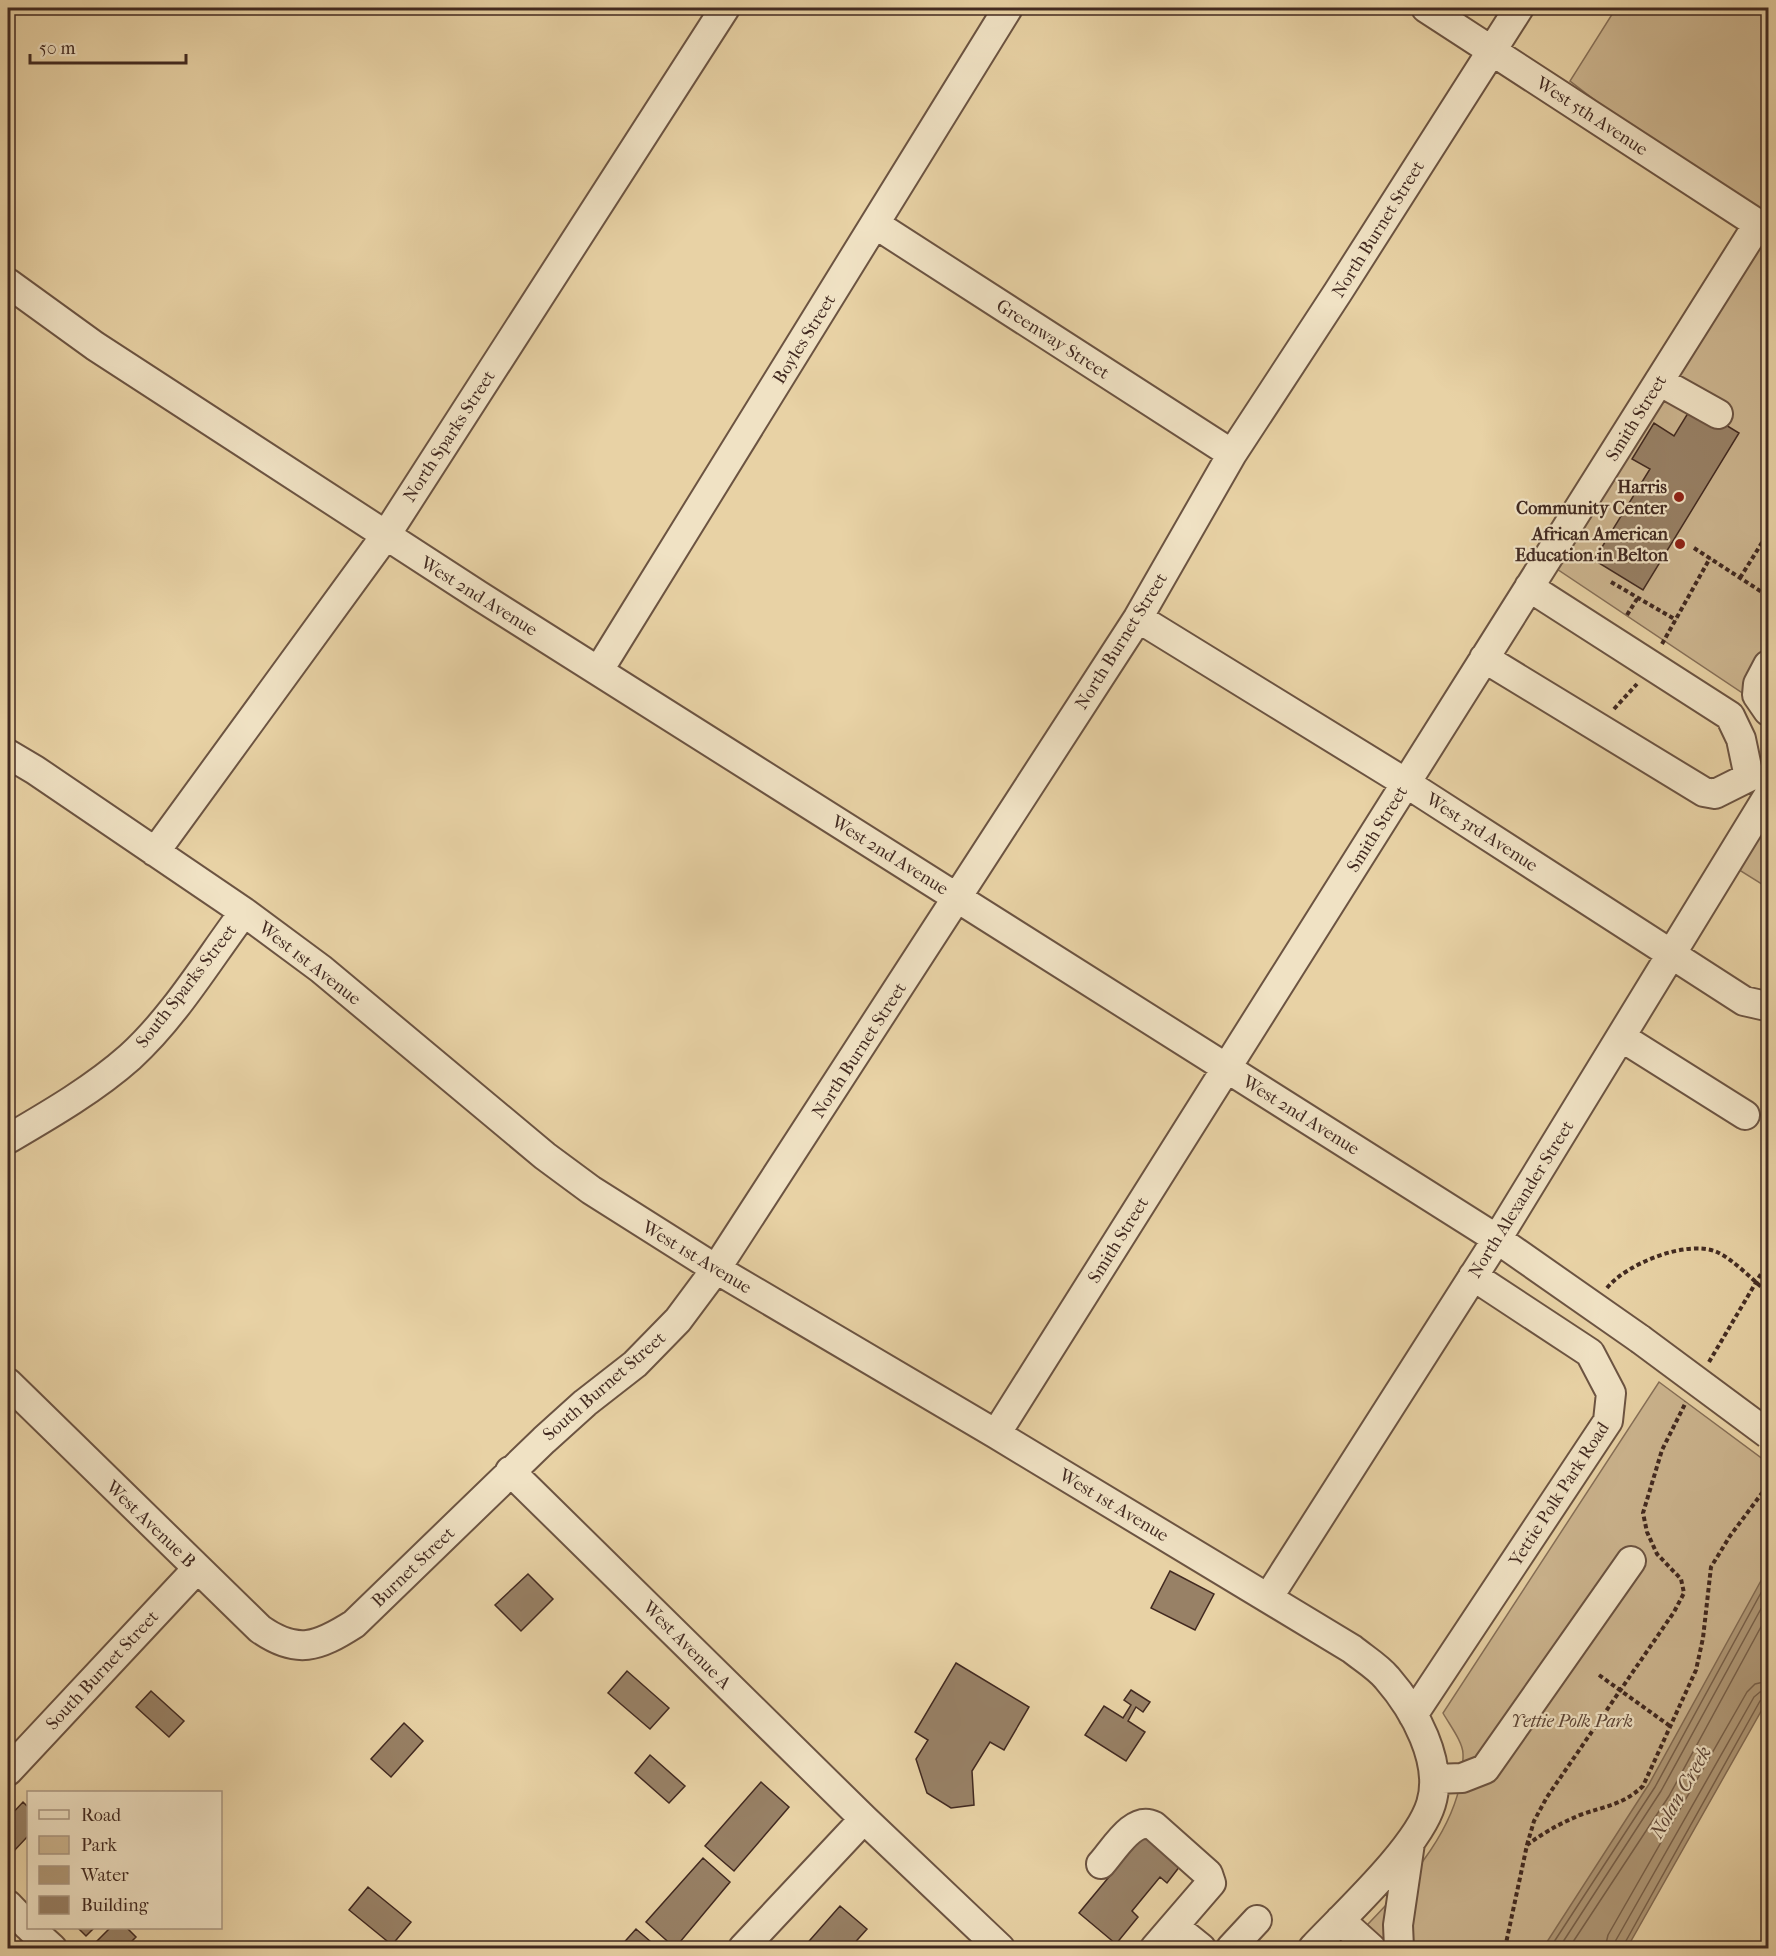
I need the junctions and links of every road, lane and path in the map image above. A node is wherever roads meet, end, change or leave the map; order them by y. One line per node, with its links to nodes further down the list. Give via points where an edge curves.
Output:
1 (725, 8): 13 (street, North Sparks Street)
2 (1008, 8): 6 (street, Boyles Street)
3 (1426, 8): 5 (street, West 5th Avenue)
4 (1519, 8): 5 (street, North Burnet Street)
5 (1490, 50): 7 (street, West 5th Avenue); 11 (street, North Burnet Street)
6 (875, 224): 11 (street, Greenway Street); 25 (street, Boyles Street)
7 (1758, 224): 9 (street, Smith Street)
8 (8, 283): 13 (street, West 2nd Avenue, via 95,346)
9 (1659, 381): 10 (street); 17 (street, Smith Street)
10 (1718, 414)
11 (1232, 454): 21 (street, North Burnet Street)
12 (1768, 533): 15 (path)
13 (386, 535): 25 (street, West 2nd Avenue); 30 (street, North Sparks Street)
14 (1694, 548): 15 (path)
15 (1740, 578): 18 (path)
16 (1611, 582): 19 (path)
17 (1529, 587): 23 (street, Smith Street); 29 (street, via 1730,716)
18 (1768, 596)
19 (1637, 599): 20 (path); 22 (path)
20 (1627, 615)
21 (1138, 618): 28 (street, West 3rd Avenue); 31 (street, North Burnet Street)
22 (1676, 620)
23 (1484, 658): 28 (street, Smith Street); 29 (street, via 1704,792)
24 (1768, 665): 26 (street, via 1757,695)
25 (599, 670): 31 (street, West 2nd Avenue)
26 (1768, 711)
27 (8, 754): 30 (street, West 1st Avenue)
28 (1406, 783): 33 (street, West 3rd Avenue); 36 (street, Smith Street)
29 (1762, 788): 33 (street, North Alexander Street)
30 (155, 852): 32 (street, West 1st Avenue)
31 (958, 898): 36 (street, West 2nd Avenue); 40 (street, North Burnet Street)
32 (244, 912): 38 (street, South Sparks Street, via 176,1005 130,1056); 40 (street, West 1st Avenue, via 321,969 545,1156 591,1190)
33 (1672, 954): 34 (street, West 3rd Avenue, via 1744,1001); 35 (street, North Alexander Street)
34 (1766, 1006)
35 (1621, 1037): 37 (street); 39 (street, North Alexander Street)
36 (1226, 1067): 39 (street, West 2nd Avenue); 45 (street, Smith Street)
37 (1745, 1115)
38 (8, 1140)
39 (1497, 1239): 41 (street, North Alexander Street); 43 (street, West 2nd Avenue)
40 (716, 1269): 45 (street, West 1st Avenue); 47 (street, South Burnet Street, via 678,1320 635,1364 585,1402)
41 (1473, 1276): 51 (street, North Alexander Street); 54 (street, Yettie Polk Park Road, via 1590,1353 1611,1393 1608,1421)
42 (1768, 1293): 43 (path, via 1718,1252 1699,1249 1640,1263 1616,1276)
43 (1594, 1306): 46 (street, West 2nd Avenue, bridge)
44 (8, 1383): 50 (street, West Avenue B)
45 (996, 1434): 51 (street, West 1st Avenue)
46 (1768, 1434)
47 (510, 1472): 52 (street, Burnet Street, via 354,1624 328,1641); 58 (street, West Avenue A)
48 (1768, 1485): 55 (path, via 1711,1567 1696,1670)
49 (1631, 1561): 57 (street, via 1485,1769 1462,1778)
50 (197, 1569): 52 (street, West Avenue B, via 260,1629 273,1638); 56 (street, South Burnet Street)
51 (1268, 1598): 54 (street, West 1st Avenue, via 1352,1649 1387,1677)
52 (305, 1647)
53 (1599, 1675): 55 (path)
54 (1413, 1715): 57 (street, West 1st Avenue, via 1427,1746)
55 (1670, 1726): 76 (path, via 1643,1786 1628,1800 1579,1816 1544,1832 1527,1845)
56 (8, 1771)
57 (1435, 1779): 59 (street, via 1431,1804)
58 (864, 1819): 68 (street); 69 (street, West Avenue A)
59 (1410, 1843): 63 (street); 75 (street, via 1398,1925)
60 (1101, 1864): 65 (street, via 1136,1824 1146,1822 1154,1826 1208,1874 1211,1883)
61 (8, 1905): 64 (street)
62 (1257, 1920): 72 (street)
63 (1340, 1920): 73 (street); 74 (street)
64 (27, 1925)
65 (1175, 1927): 70 (street); 71 (street)
66 (31, 1929): 67 (street)
67 (52, 1948)
68 (743, 1948)
69 (1000, 1948)
70 (1155, 1948)
71 (1201, 1948)
72 (1231, 1948)
73 (1313, 1948)
74 (1371, 1948)
75 (1399, 1948)
76 (1505, 1948)

